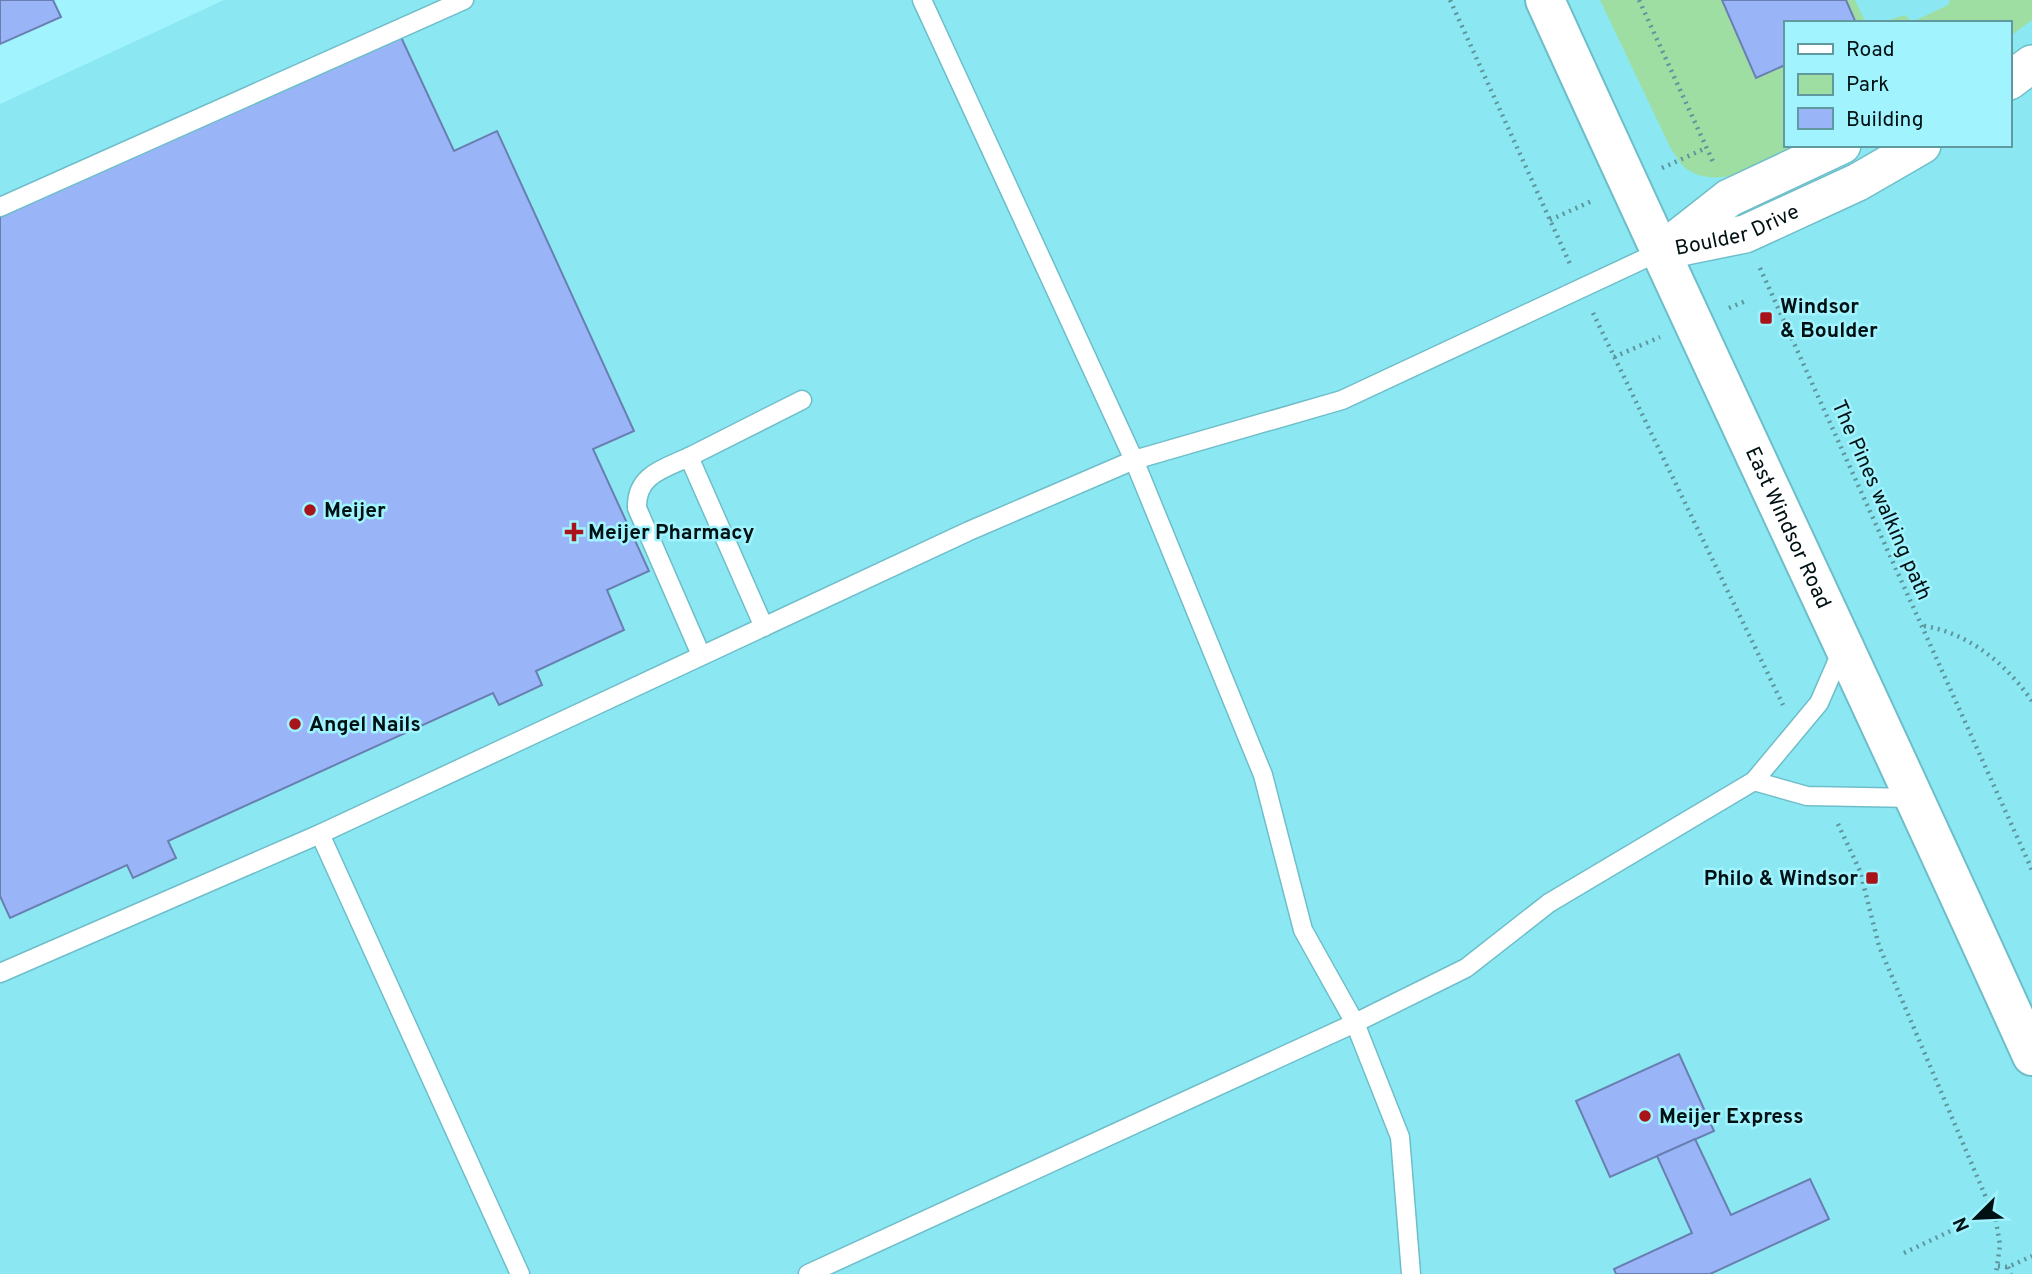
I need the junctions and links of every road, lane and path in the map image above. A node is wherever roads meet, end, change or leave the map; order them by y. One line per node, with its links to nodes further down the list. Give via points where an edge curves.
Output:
1 (464, 0): 13 (lane)
2 (922, 0): 22 (lane)
3 (1450, 0): 14 (path)
4 (1545, 0): 15 (main road, East Windsor Road)
5 (1639, 0): 10 (path)
6 (2032, 64): 7 (street)
7 (2011, 79)
8 (1838, 147): 15 (street, Boulder Drive, via 1729,198)
9 (1919, 147): 15 (street, Boulder Drive, via 1858,182 1745,234)
10 (1706, 148): 11 (path); 12 (path)
11 (1682, 159)
12 (1718, 173)
13 (0, 206)
14 (1550, 220)
15 (1661, 251): 22 (lane, via 1342,400); 25 (main road, East Windsor Road)
16 (1757, 262): 23 (path, The Pines walking path)
17 (1601, 329): 19 (path)
18 (1638, 346): 19 (path)
19 (1614, 357): 28 (path)
20 (802, 400): 21 (lane)
21 (689, 457): 24 (lane); 26 (lane, via 646,477 636,494 637,508)
22 (1134, 460): 24 (lane); 35 (lane, via 1264,775 1303,930)
23 (1923, 626): 27 (path, The Pines walking path, via 1973,644 2000,663); 33 (path)
24 (764, 627): 26 (lane)
25 (1843, 648): 29 (lane, via 1819,703); 30 (main road, East Windsor Road)
26 (701, 654): 32 (lane)
27 (2032, 701)
28 (1784, 707)
29 (1754, 781): 30 (lane, via 1807,796); 35 (lane, via 1549,903 1466,968)
30 (1916, 798): 36 (main road, East Windsor Road)
31 (1840, 829): 37 (path, via 1860,871 1879,946)
32 (320, 834): 34 (lane); 42 (lane)
33 (2032, 870)
34 (0, 973)
35 (1355, 1023): 43 (lane); 44 (lane, via 1400,1137)
36 (2032, 1056)
37 (1993, 1211): 38 (path); 40 (path, via 1999,1230)
38 (1905, 1253)
39 (2032, 1256): 41 (path)
40 (1998, 1266): 41 (path); 45 (path)
41 (2008, 1267): 46 (path)
42 (520, 1274)
43 (807, 1274)
44 (1411, 1274)
45 (1996, 1274)
46 (2011, 1274)

